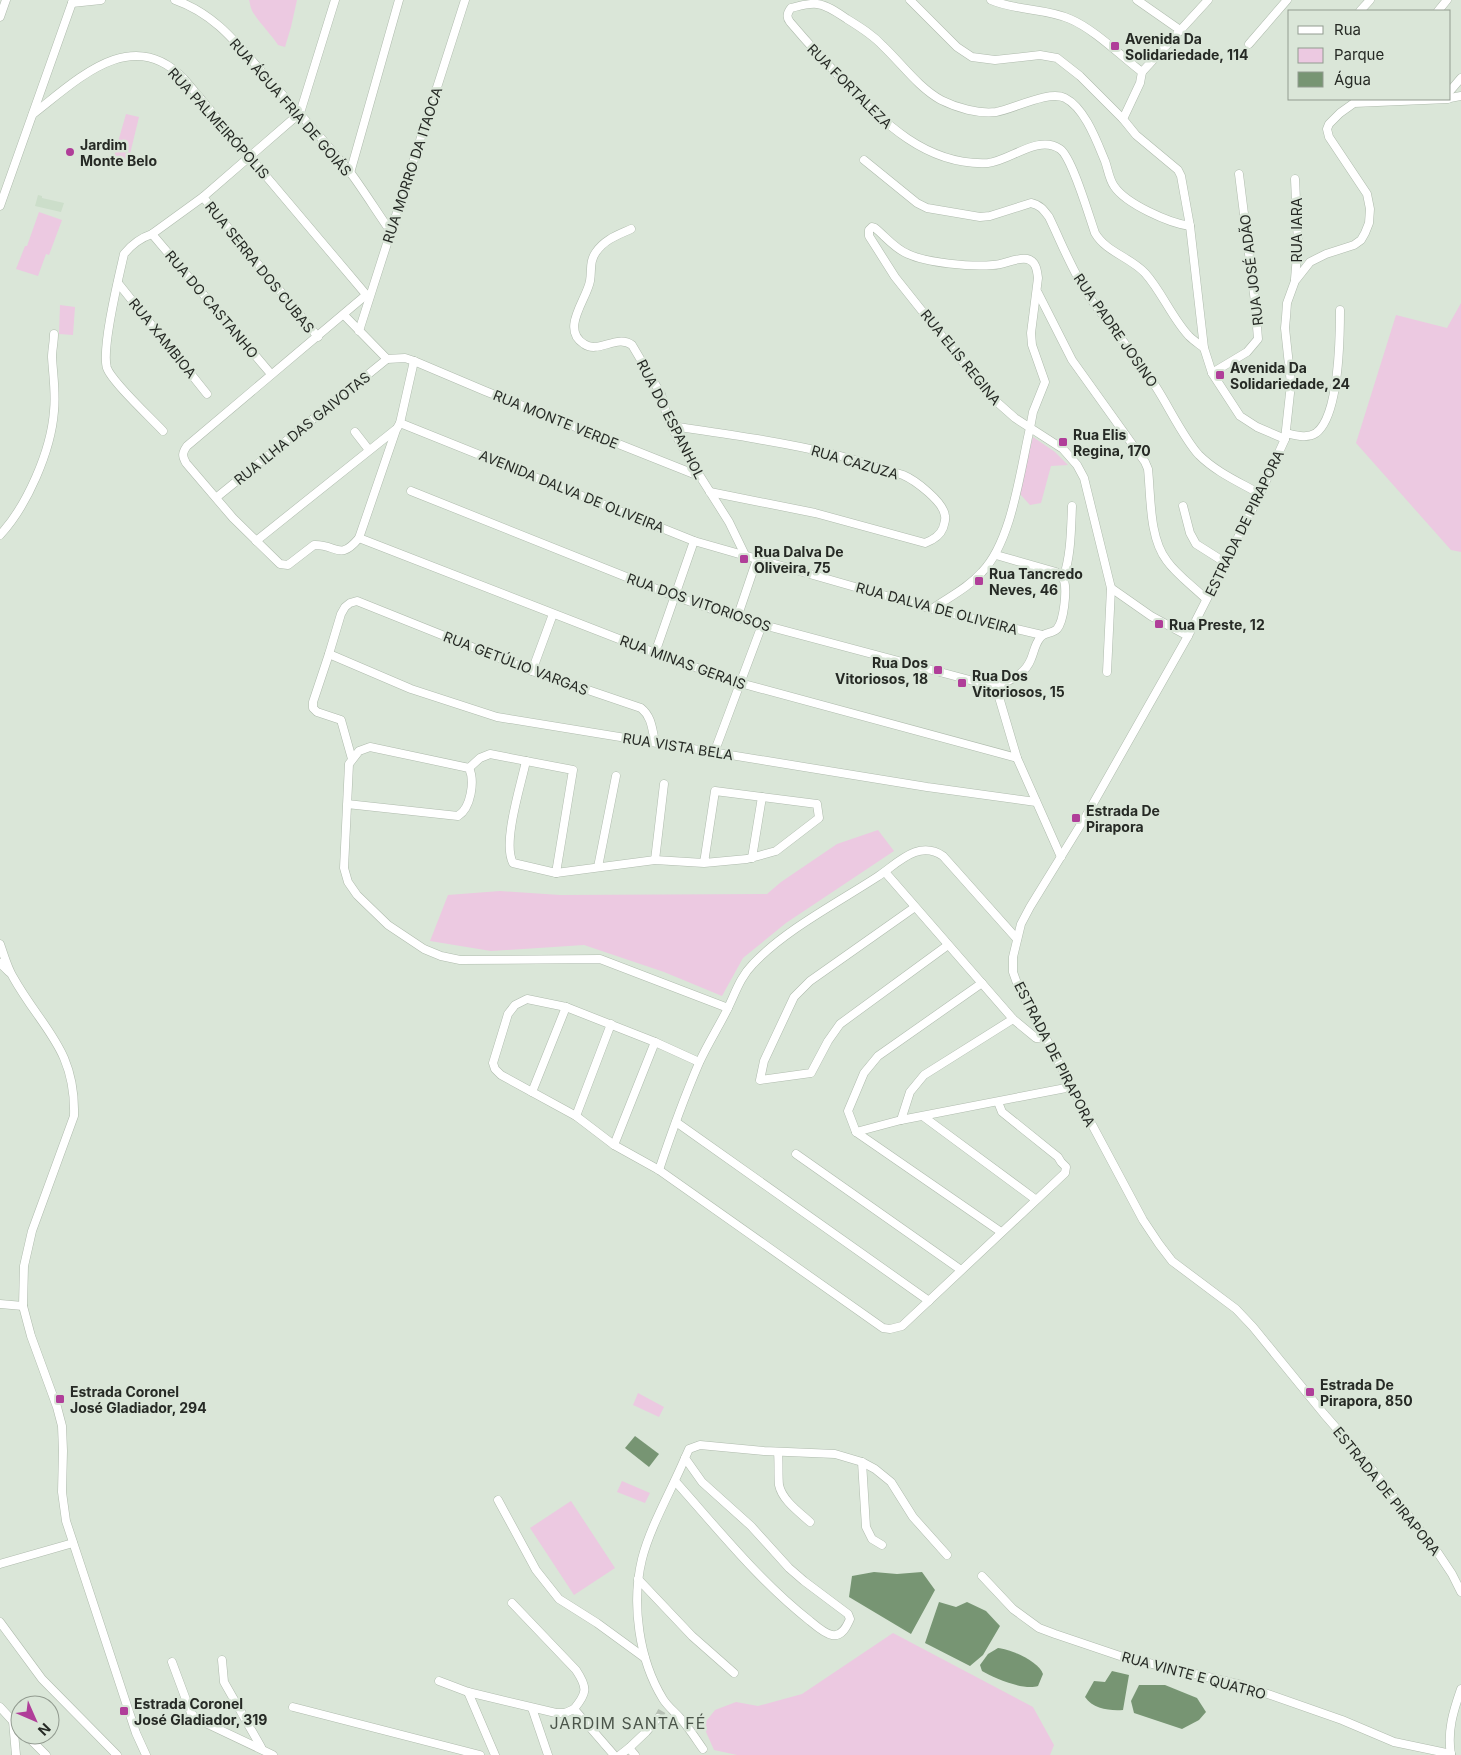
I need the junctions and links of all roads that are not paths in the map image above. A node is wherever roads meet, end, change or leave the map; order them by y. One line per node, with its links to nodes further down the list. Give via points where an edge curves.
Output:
1 (6, 0): 17 (street)
2 (101, 0): 14 (street)
3 (175, 0): 26 (street, RUA ÁGUA FRIA DE GOIÁS, via 207,15 222,28)
4 (335, 0): 26 (street)
5 (398, 0): 30 (street)
6 (464, 0): 37 (street, RUA MORRO DA ITAOCA)
7 (910, 0): 27 (street, via 972,57 995,60 1040,55 1058,58)
8 (991, 0): 20 (street, via 1070,19)
9 (1137, 0): 18 (street)
10 (1208, 0): 18 (street)
11 (1287, 0): 19 (street)
12 (1370, 0): 15 (street)
13 (1447, 0): 16 (street)
14 (72, 2): 25 (street)
15 (1361, 10)
16 (1439, 10)
17 (0, 16)
18 (1180, 30): 20 (street)
19 (1249, 44)
20 (1142, 72): 27 (street)
21 (1461, 78): 22 (street)
22 (1451, 91)
23 (1402, 100): 24 (street, ESTRADA DE PIRAPORA)
24 (1357, 101): 39 (street, ESTRADA DE PIRAPORA, via 1327,129 1367,194 1370,208 1368,223 1361,240 1354,246 1310,262)
25 (33, 114): 28 (street, RUA PALMEIRÓPOLIS, via 85,74 111,60 148,56 174,68); 34 (street)
26 (300, 114): 28 (street); 30 (street, RUA ÁGUA FRIA DE GOIÁS)
27 (1123, 119): 35 (street, via 1136,135 1178,170)
28 (251, 156): 33 (street); 42 (street, RUA PALMEIRÓPOLIS)
29 (864, 160): 64 (street, RUA PADRE JOSINO, via 916,203 927,208 980,217 1031,203 1042,208 1080,281 1151,380 1193,448 1225,474)
30 (350, 173): 37 (street, RUA ÁGUA FRIA DE GOIÁS)
31 (1239, 174): 51 (street, RUA JOSÉ ADÃO, via 1258,339 1247,352)
32 (1295, 179): 39 (street, RUA IARA, via 1298,244)
33 (203, 197): 38 (street); 47 (street, RUA SERRA DOS CUBAS)
34 (0, 206)
35 (1190, 226): 48 (street); 48 (street, RUA FORTALEZA, via 1164,220 1120,193 1111,181 1088,123 1065,98 1046,97 994,112 968,110 948,103 924,88 882,44 825,6 816,4 791,8 788,12 787,18 811,47 861,99 890,127 919,147 936,155 979,163 1036,146 1055,146 1062,150 1099,240 1144,273 1190,338)
36 (631, 229): 55 (street, RUA DO ESPANHOL, via 612,237 592,258 590,282 576,312 576,334 584,345 590,347 620,341 632,345 661,394)
37 (391, 232): 42 (street, RUA MORRO DA ITAOCA)
38 (152, 234): 40 (street, via 132,244 124,254); 52 (street, RUA DO CASTANHO)
39 (1295, 281): 59 (street, ESTRADA DE PIRAPORA, via 1287,303 1291,384)
40 (118, 283): 53 (street, RUA XAMBIOA); 57 (street, via 106,350 107,368)
41 (1037, 292): 56 (street, via 1032,345 1045,382); 56 (street, RUA ELIS REGINA, via 1037,269 1030,260 998,265 960,265 917,257 900,250 872,227 868,232 895,277 989,395); 79 (street, via 1072,360 1145,462 1160,550 1170,565)
42 (368, 297): 44 (street); 45 (street, RUA MORRO DA ITAOCA)
43 (1340, 310): 59 (street, via 1336,382 1327,416 1315,434)
44 (344, 315): 45 (street); 47 (street)
45 (359, 331): 49 (street)
46 (54, 334): 68 (street, via 52,428 23,505)
47 (318, 337): 52 (street)
48 (1204, 348): 51 (street)
49 (387, 359): 50 (street, RUA MONTE VERDE); 65 (street, RUA ILHA DAS GAIVOTAS)
50 (414, 361): 54 (street); 61 (street, RUA MONTE VERDE)
51 (1212, 373): 59 (street, via 1240,416 1257,427)
52 (271, 374): 65 (street, via 182,452 186,463)
53 (207, 394)
54 (398, 426): 60 (street); 69 (street); 71 (street, AVENIDA DALVA DE OLIVEIRA)
55 (672, 426): 61 (street, RUA DO ESPANHOL); 63 (street, RUA CAZUZA, via 805,448 903,475 936,501 945,515 945,522 942,531 925,543 815,513)
56 (1030, 428): 73 (street, via 1008,527); 77 (street, RUA ELIS REGINA, via 1063,449 1084,478)
57 (163, 431)
58 (355, 432): 60 (street)
59 (1285, 436): 64 (street, ESTRADA DE PIRAPORA)
60 (369, 450): 70 (street)
61 (699, 476): 63 (street, RUA DO ESPANHOL)
62 (410, 491): 78 (street, RUA DOS VITORIOSOS)
63 (710, 492): 72 (street, RUA DO ESPANHOL)
64 (1260, 494): 75 (street, ESTRADA DE PIRAPORA)
65 (216, 497): 70 (street)
66 (1072, 506): 76 (street, via 1070,548)
67 (1183, 506): 75 (street, via 1196,544)
68 (0, 534)
69 (359, 538): 70 (street, via 351,547 339,551 314,545 288,566 280,564); 81 (street, RUA MINAS GERAIS)
70 (256, 541)
71 (694, 541): 72 (street, AVENIDA DALVA DE OLIVEIRA); 78 (street)
72 (745, 555): 74 (street, RUA DALVA DE OLIVEIRA)
73 (996, 555): 76 (street, via 1056,572); 80 (street, via 965,588)
74 (757, 559): 80 (street, RUA DALVA DE OLIVEIRA); 82 (street)
75 (1226, 562): 79 (street, ESTRADA DE PIRAPORA)
76 (1064, 579): 84 (street, via 1061,622 1053,632)
77 (1111, 588): 85 (street, via 1151,616); 89 (street, RUA ELIS REGINA)
78 (674, 596): 82 (street, RUA DOS VITORIOSOS); 86 (street)
79 (1206, 599): 85 (street, ESTRADA DE PIRAPORA)
80 (932, 609): 84 (street, RUA DALVA DE OLIVEIRA)
81 (553, 614): 86 (street, RUA MINAS GERAIS); 88 (street)
82 (737, 618): 83 (street, RUA DOS VITORIOSOS)
83 (762, 625): 90 (street); 91 (street, RUA DOS VITORIOSOS)
84 (1042, 635): 91 (street, via 1025,670)
85 (1188, 636): 103 (street, ESTRADA DE PIRAPORA)
86 (655, 653): 90 (street, RUA MINAS GERAIS)
87 (330, 654): 88 (street, RUA GETÚLIO VARGAS, via 341,614 350,603 357,602); 92 (street, RUA VISTA BELA, via 411,690 497,717); 95 (street, via 313,708 341,720)
88 (532, 672): 92 (street, RUA GETÚLIO VARGAS, via 641,708 651,720)
89 (1107, 672)
90 (740, 684): 93 (street); 94 (street, RUA MINAS GERAIS)
91 (996, 687): 94 (street)
92 (655, 742): 93 (street, RUA VISTA BELA)
93 (714, 752): 101 (street, RUA VISTA BELA)
94 (1017, 758): 101 (street)
95 (352, 759): 97 (street, via 370,747); 102 (street)
96 (526, 761): 97 (street, via 490,754); 109 (street, via 509,837 510,856 513,862); 109 (street, via 573,770)
97 (469, 768): 102 (street, via 472,782 466,806 458,816)
98 (616, 776): 107 (street)
99 (664, 784): 105 (street)
100 (762, 797): 104 (street); 104 (street, via 817,804 819,818 776,851); 106 (street, via 715,791)
101 (1036, 802): 103 (street)
102 (347, 804): 118 (street, via 344,868 348,882 388,924 424,949 460,960 600,959)
103 (1061, 857): 111 (street, ESTRADA DE PIRAPORA, via 1030,907)
104 (752, 858): 106 (street)
105 (655, 860): 106 (street); 107 (street)
106 (704, 863)
107 (598, 867): 109 (street)
108 (885, 872): 110 (street); 111 (street, via 914,852 928,850 938,853); 118 (street, via 771,947 743,975)
109 (556, 873)
110 (915, 907): 113 (street); 113 (street, via 800,989 764,1061 760,1080 811,1073 840,1024)
111 (1017, 939): 121 (street, ESTRADA DE PIRAPORA, via 1013,972)
112 (0, 944): 115 (street)
113 (948, 944): 116 (street)
114 (0, 962): 115 (street)
115 (12, 976): 140 (street, via 62,1051 75,1097 74,1116 32,1231 24,1266)
116 (982, 983): 119 (street); 131 (street, via 878,1056 864,1073 848,1111)
117 (566, 1007): 120 (street); 125 (street); 125 (street, via 526,999 508,1014 493,1060 494,1066 501,1075)
118 (728, 1008): 123 (street)
119 (1013, 1020): 121 (street, via 1036,1038); 129 (street, via 924,1075 910,1092)
120 (612, 1024): 122 (street); 127 (street)
121 (1046, 1039): 124 (street, ESTRADA DE PIRAPORA)
122 (655, 1042): 123 (street); 132 (street)
123 (699, 1062): 130 (street)
124 (1071, 1088): 126 (street); 153 (street, ESTRADA DE PIRAPORA, via 1143,1220 1172,1261 1236,1309 1253,1327 1438,1553)
125 (532, 1092): 127 (street)
126 (998, 1102): 128 (street); 135 (street, via 1002,1112 1056,1155 1066,1167 1065,1172)
127 (576, 1116): 132 (street)
128 (924, 1117): 129 (street); 135 (street)
129 (901, 1120): 131 (street)
130 (676, 1122): 134 (street); 138 (street)
131 (856, 1132): 136 (street)
132 (614, 1145): 134 (street)
133 (796, 1154): 137 (street)
134 (659, 1170): 138 (street, via 883,1328 902,1326)
135 (1035, 1199): 136 (street)
136 (1002, 1232): 137 (street)
137 (961, 1270): 138 (street)
138 (929, 1301)
139 (0, 1304): 140 (street)
140 (23, 1306): 147 (street, via 62,1426 62,1492)
141 (778, 1452): 142 (street, via 700,1445 689,1449); 143 (street, via 835,1454); 146 (street, via 781,1491)
142 (685, 1458): 144 (street); 144 (street, via 702,1482 751,1526 789,1568 848,1614 847,1628 832,1636 796,1610)
143 (862, 1462): 148 (street, via 866,1526 872,1539); 149 (street, via 891,1482 913,1517)
144 (675, 1481): 152 (street, via 650,1536)
145 (498, 1500): 156 (street, via 536,1570 559,1599)
146 (810, 1522)
147 (73, 1543): 150 (street); 175 (street)
148 (882, 1546)
149 (947, 1555)
150 (0, 1564)
151 (982, 1576): 183 (street, RUA VINTE E QUATRO, via 1013,1609 1038,1628 1124,1657 1242,1685 1394,1742)
152 (638, 1579): 156 (street, via 637,1604); 159 (street, via 692,1636)
153 (1461, 1592)
154 (512, 1604): 166 (street, via 582,1680 586,1689)
155 (0, 1622): 174 (street, via 42,1679)
156 (646, 1658): 172 (street, via 665,1707 681,1719)
157 (222, 1660): 170 (street, via 224,1682)
158 (172, 1662): 170 (street, via 191,1713 197,1719)
159 (734, 1674)
160 (439, 1681): 162 (street)
161 (1461, 1689): 183 (street, via 1449,1726)
162 (468, 1692): 165 (street); 178 (street)
163 (293, 1706): 177 (street)
164 (0, 1707): 167 (street)
165 (532, 1708): 166 (street, via 556,1713); 179 (street)
166 (574, 1710): 180 (street)
167 (10, 1718)
168 (658, 1718): 171 (street)
169 (36, 1745): 173 (street)
170 (262, 1748): 176 (street)
171 (629, 1748): 181 (street); 182 (street)
172 (703, 1749)
173 (46, 1755)
174 (117, 1755)
175 (146, 1755)
176 (273, 1755)
177 (480, 1755)
178 (495, 1755)
179 (548, 1755)
180 (614, 1755)
181 (620, 1755)
182 (635, 1755)
183 (1451, 1755)

